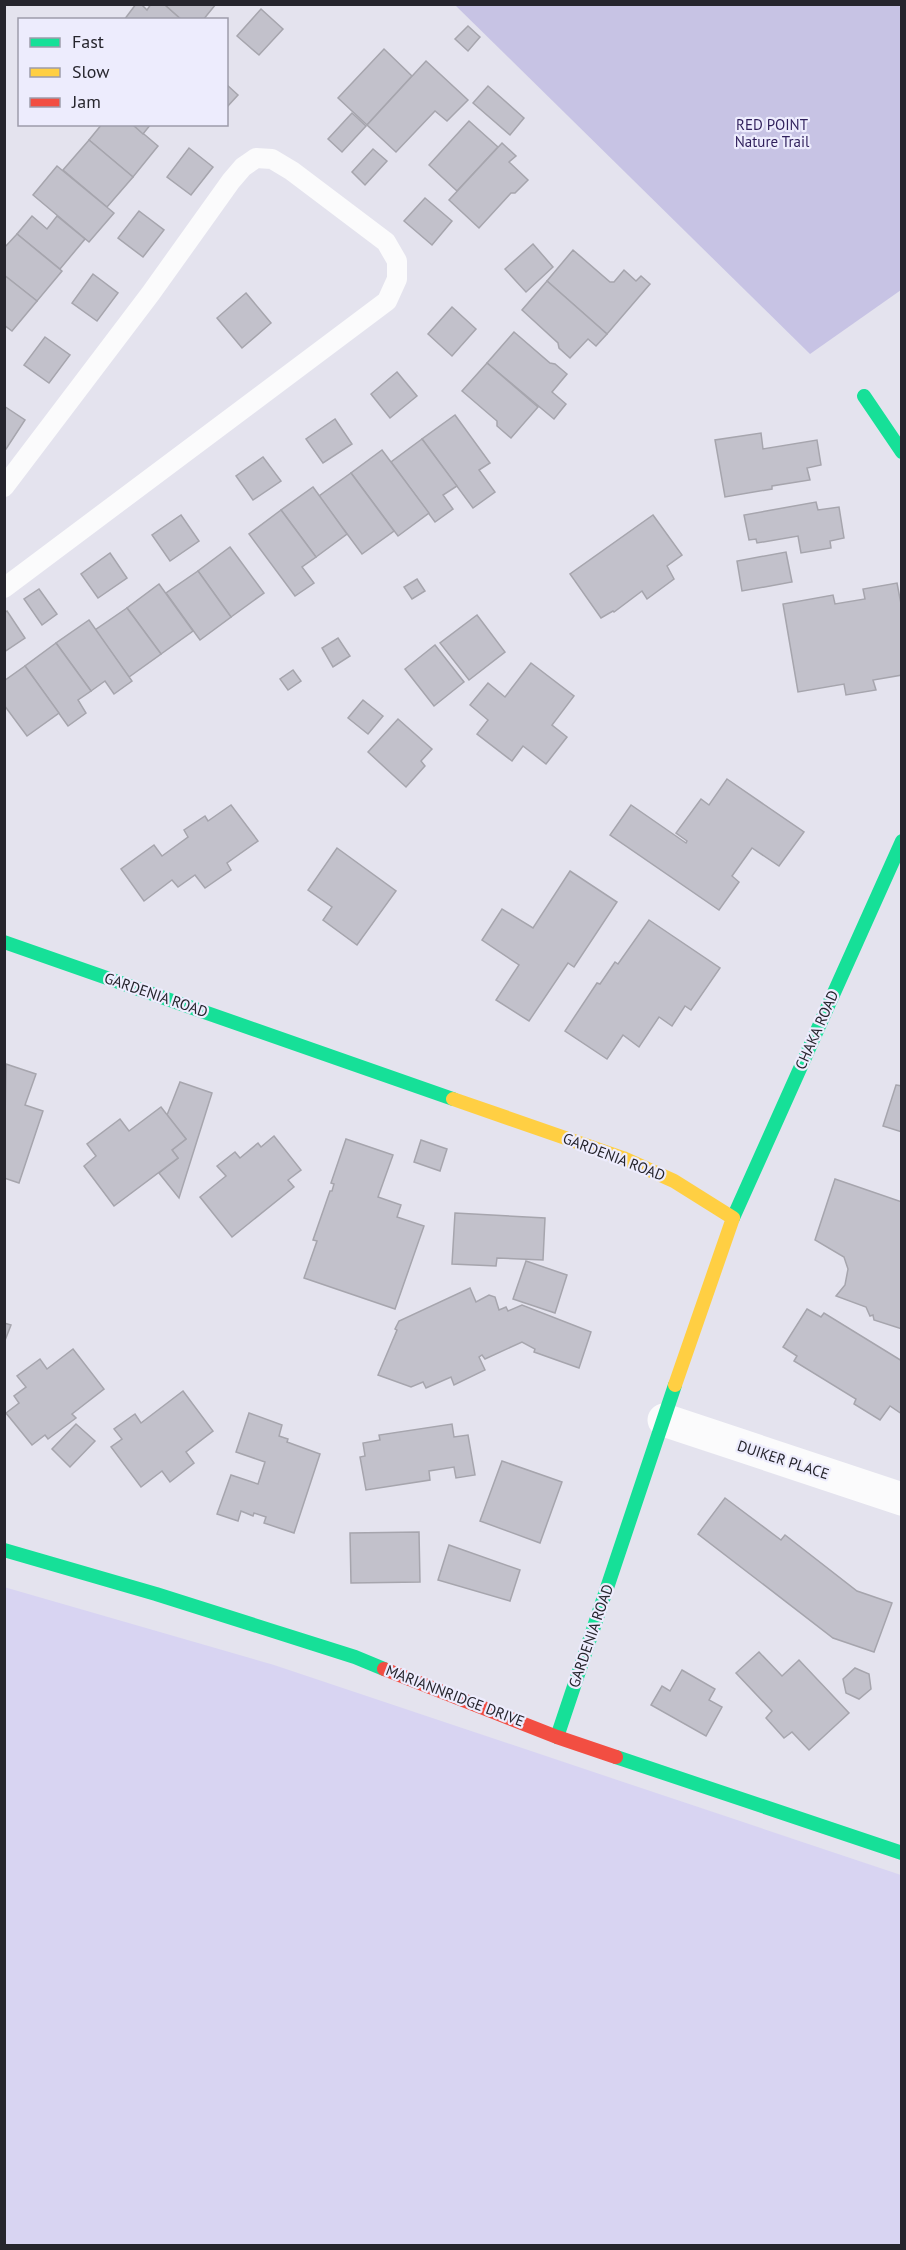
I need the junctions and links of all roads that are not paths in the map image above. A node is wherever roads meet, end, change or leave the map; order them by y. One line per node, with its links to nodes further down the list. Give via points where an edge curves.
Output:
1 (864, 396): 2 (street)
2 (902, 452)
3 (4, 487): 4 (lane, via 231,181 256,158 272,159 292,171 386,242 397,261 397,279 387,302)
4 (4, 588)
5 (902, 841): 7 (street, CHAKA ROAD)
6 (4, 942): 7 (street, GARDENIA ROAD, via 623,1158 674,1181)
7 (733, 1218): 8 (street, GARDENIA ROAD)
8 (664, 1420): 9 (street, DUIKER PLACE); 11 (street, GARDENIA ROAD)
9 (902, 1499)
10 (4, 1550): 11 (street, MARIANNRIDGE DRIVE, via 355,1657)
11 (557, 1737): 12 (street, MARIANNRIDGE DRIVE)
12 (902, 1853)

